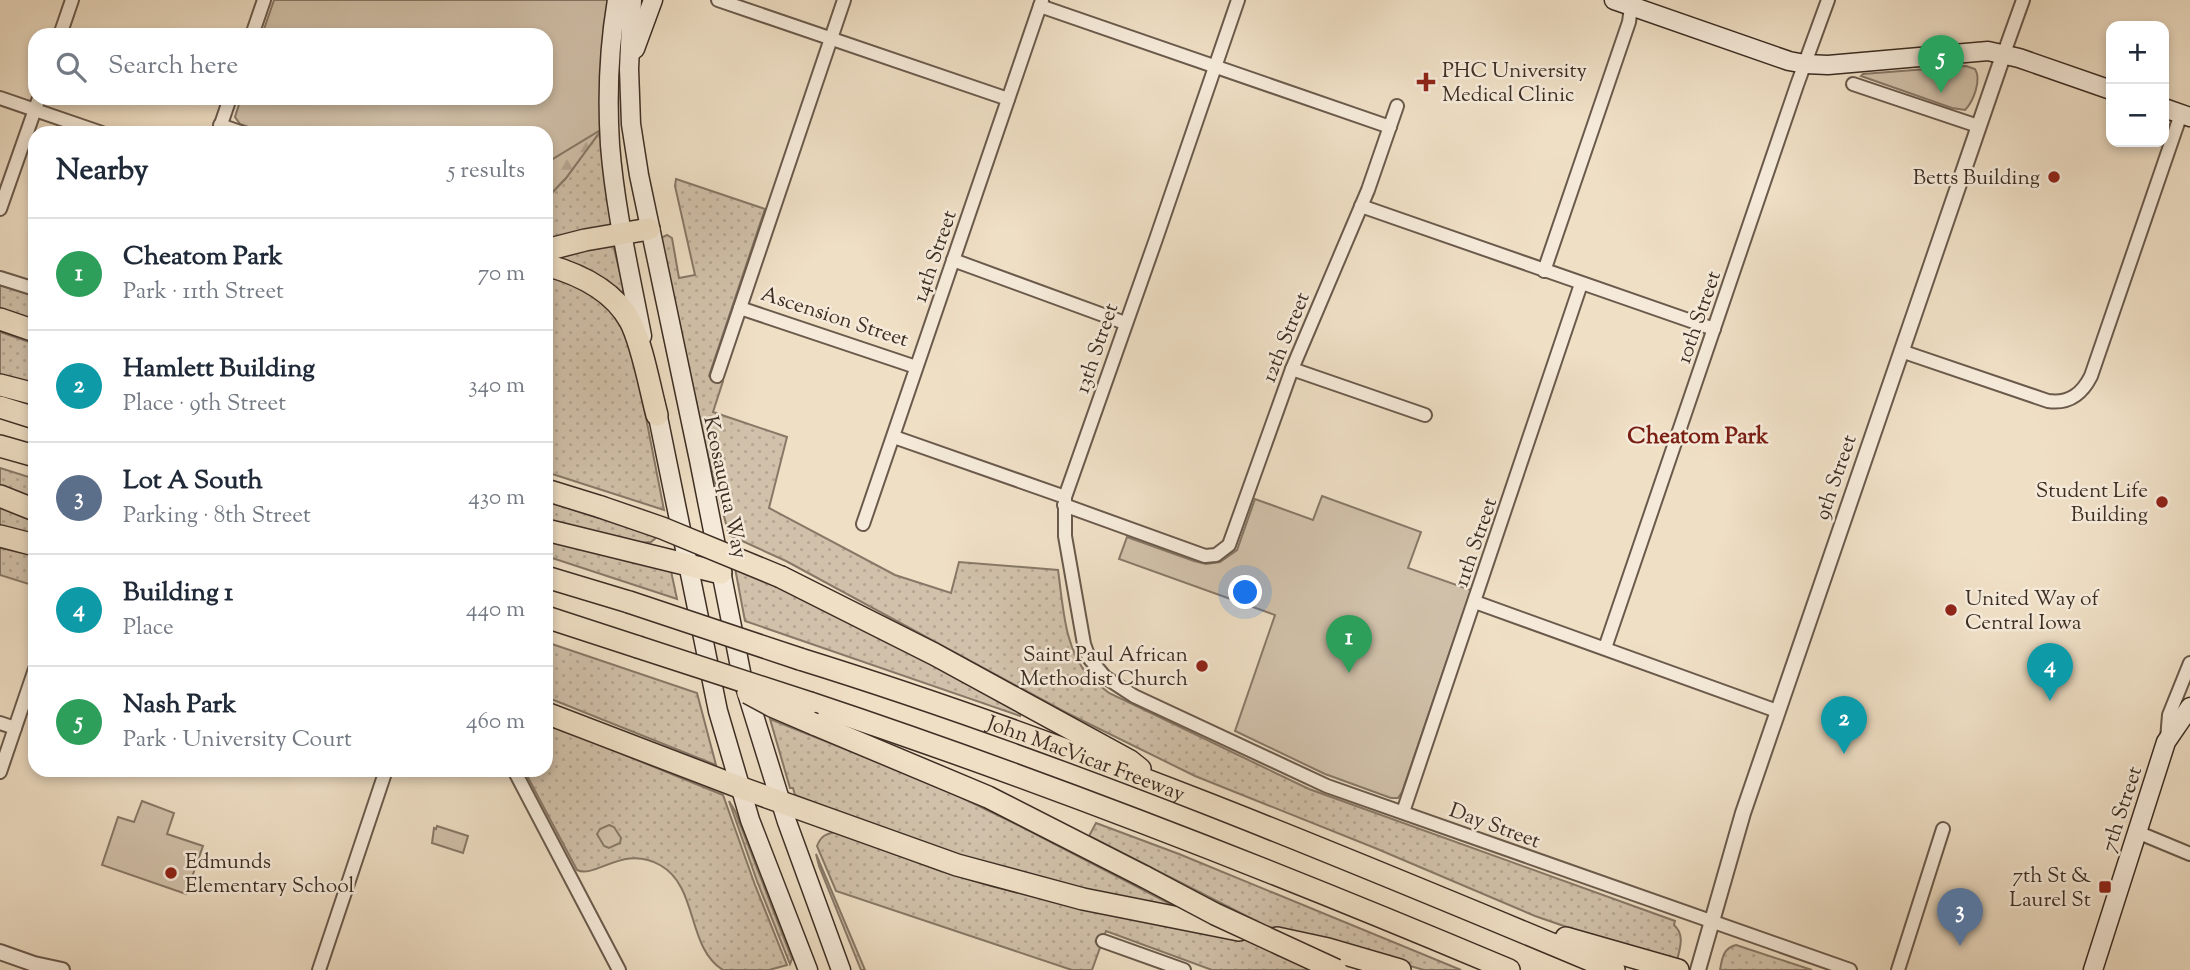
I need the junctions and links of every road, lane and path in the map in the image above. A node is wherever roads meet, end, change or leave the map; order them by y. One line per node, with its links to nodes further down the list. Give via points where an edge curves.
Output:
1 (72, 0): 13 (street)
2 (264, 0): 14 (street)
3 (617, 0): 39 (main road, via 610,67 610,145)
4 (632, 0): 19 (main road, Keosauqua Way)
5 (653, 0): 19 (main road)
6 (718, 0): 15 (street)
7 (844, 0): 15 (street)
8 (1238, 0): 18 (street, 13th Street)
9 (1828, 0): 17 (street, 10th Street)
10 (2023, 0): 16 (street, 9th Street)
11 (1626, 2): 17 (main road); 43 (street, via 1629,22)
12 (1041, 3): 18 (street); 23 (street, 14th Street)
13 (62, 28)
14 (254, 28)
15 (831, 38): 23 (street); 47 (street)
16 (2004, 53): 17 (main road); 21 (main road); 33 (street, 9th Street)
17 (1805, 64): 51 (street, 10th Street)
18 (1215, 66): 34 (street); 49 (street, 13th Street)
19 (629, 69): 38 (main road, Keosauqua Way, via 631,124)
20 (1853, 83): 33 (street)
21 (2106, 88)
22 (0, 98): 24 (street)
23 (1008, 99): 41 (street, 14th Street)
24 (28, 103)
25 (37, 105): 30 (street)
26 (39, 105): 31 (street)
27 (228, 105): 32 (street)
28 (1397, 106): 34 (street, 12th Street)
29 (2178, 113): 52 (street, via 2091,376 2076,397 2048,401)
30 (29, 126)
31 (86, 126)
32 (220, 126)
33 (1978, 126): 52 (street, 9th Street)
34 (1390, 127): 36 (street, 12th Street)
35 (28, 130): 37 (street)
36 (1361, 206): 43 (street); 54 (street, 12th Street)
37 (0, 209)
38 (649, 229): 39 (highway); 74 (main road, Keosauqua Way)
39 (623, 233): 40 (highway); 59 (main road)
40 (553, 248)
41 (953, 260): 49 (street); 53 (street, 14th Street)
42 (553, 267): 59 (highway, via 592,283 631,322)
43 (1544, 271): 45 (street)
44 (0, 278): 46 (street)
45 (1581, 284): 51 (street); 76 (street, 11th Street)
46 (28, 287)
47 (740, 308): 53 (street, Ascension Street); 55 (street)
48 (0, 319): 50 (highway)
49 (1125, 323): 67 (street, 13th Street)
50 (28, 329)
51 (1714, 329): 78 (street, 10th Street)
52 (1901, 351): 84 (street, 9th Street)
53 (916, 367): 62 (street, 14th Street)
54 (1292, 369): 60 (street); 67 (street, 12th Street, via 1229,545 1216,555 1205,556)
55 (717, 376)
56 (0, 384): 57 (highway)
57 (28, 392)
58 (0, 407): 61 (highway)
59 (657, 415): 73 (main road)
60 (1425, 415)
61 (28, 416)
62 (894, 437): 67 (street); 69 (street, 14th Street)
63 (0, 446): 64 (highway)
64 (28, 454)
65 (553, 492): 92 (highway, bridge, via 673,532 782,577 1130,761)
66 (0, 496): 68 (highway)
67 (1064, 501): 82 (street, 13th Street, via 1080,631 1089,658 1105,677)
68 (28, 507)
69 (863, 524)
70 (553, 532): 73 (highway)
71 (0, 536): 72 (highway)
72 (28, 543)
73 (688, 565): 74 (highway); 93 (main road, via 718,711)
74 (721, 573): 94 (main road, Keosauqua Way, via 742,677)
75 (553, 579): 92 (highway, John MacVicar Freeway, bridge, via 943,706)
76 (1475, 602): 78 (street); 95 (street, 11th Street)
77 (553, 619): 80 (highway, John MacVicar Freeway, bridge)
78 (1605, 648): 84 (street)
79 (2190, 663): 88 (street, 7th Street, via 2169,715)
80 (710, 671): 110 (highway, bridge, via 772,706 988,797 1215,914); 112 (highway, John MacVicar Freeway, bridge, via 988,765 1250,863)
81 (28, 690): 87 (street)
82 (1134, 696): 95 (street, Day Street, via 1327,786)
83 (2190, 707): 88 (main road)
84 (1777, 711): 100 (street, 9th Street)
85 (553, 716): 93 (highway)
86 (0, 723): 87 (street)
87 (15, 728): 89 (street)
88 (2166, 742): 97 (main road, 7th Street)
89 (0, 772)
90 (384, 777): 105 (street)
91 (518, 777): 106 (street)
92 (1157, 785): 99 (highway, John MacVicar Freeway)
93 (739, 786): 94 (highway); 107 (main road)
94 (780, 802): 108 (main road, Keosauqua Way); 111 (highway, via 1027,885 1328,949)
95 (1403, 812): 100 (street, Day Street)
96 (1943, 829): 117 (street)
97 (2137, 832): 98 (street); 118 (main road, 7th Street)
98 (2190, 855)
99 (1499, 922): 113 (highway, John MacVicar Freeway); 114 (highway)
100 (1710, 922): 115 (street, 9th Street); 116 (street, Day Street)
101 (1103, 941): 109 (street)
102 (0, 952): 103 (street)
103 (39, 967): 104 (street)
104 (62, 970)
105 (319, 970)
106 (619, 970)
107 (808, 970)
108 (842, 970)
109 (1184, 970)
110 (1336, 970)
111 (1400, 970)
112 (1509, 970)
113 (1614, 970)
114 (1678, 970)
115 (1698, 970)
116 (1850, 970)
117 (1898, 970)
118 (2093, 970)

